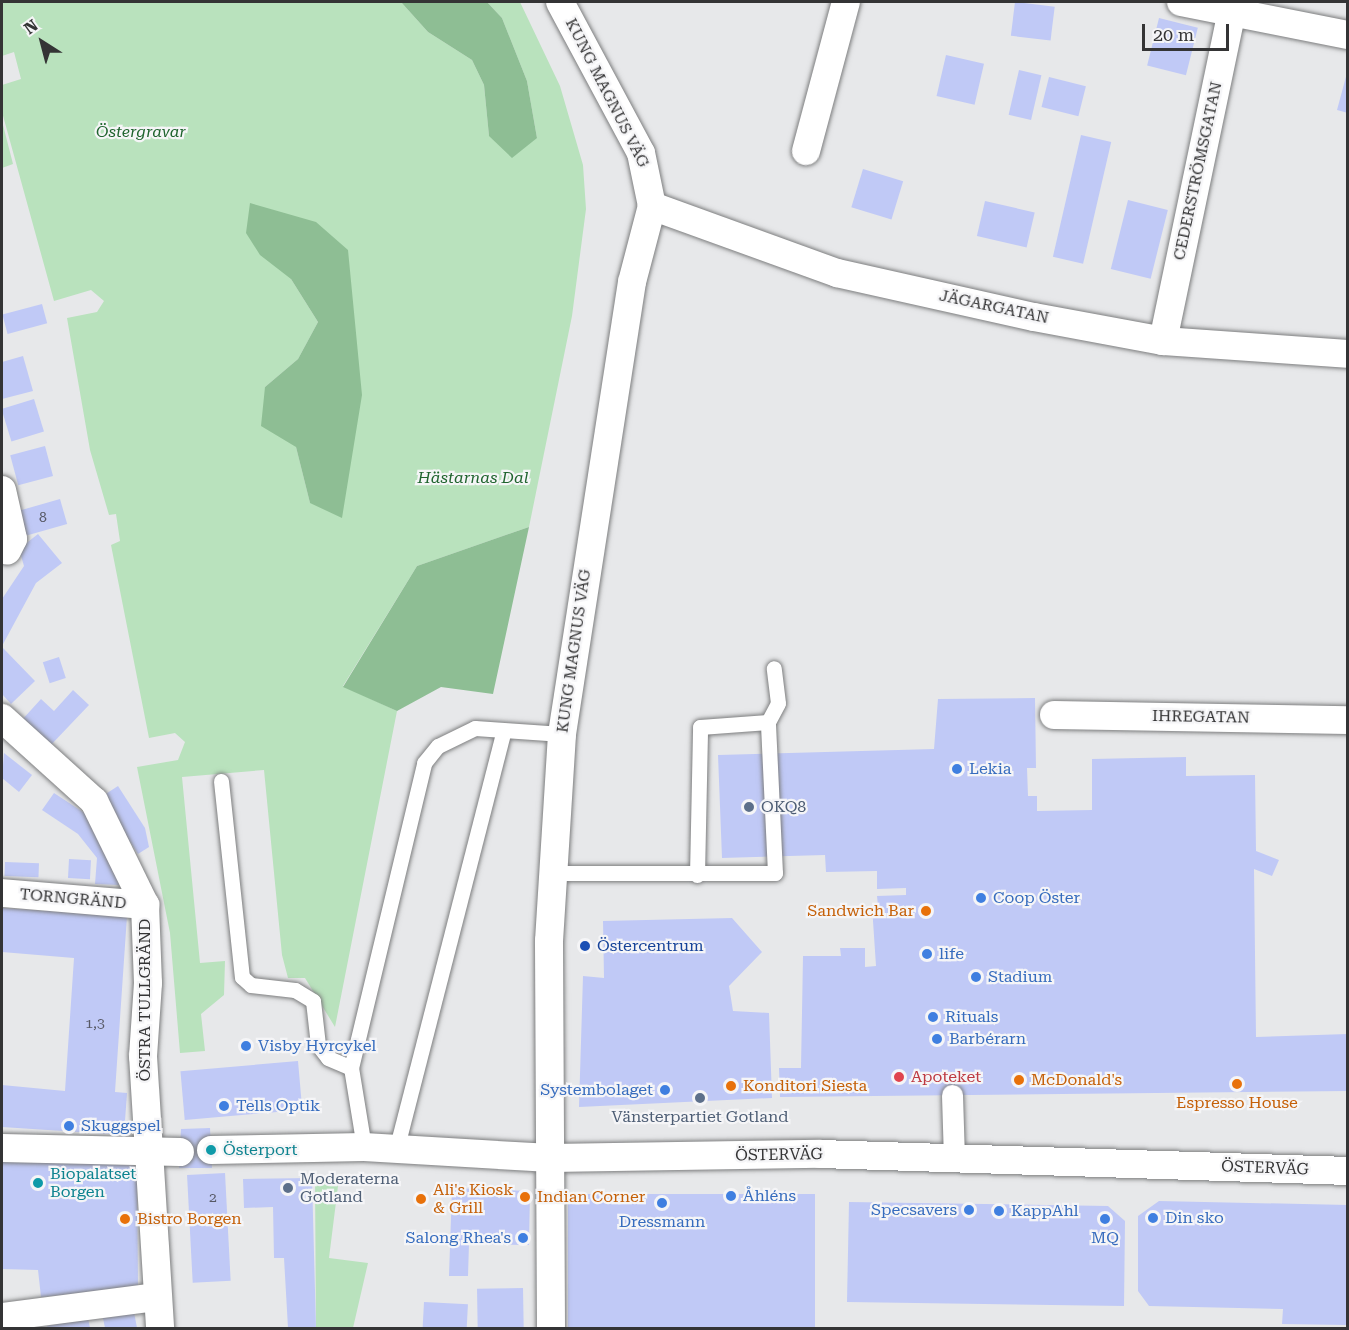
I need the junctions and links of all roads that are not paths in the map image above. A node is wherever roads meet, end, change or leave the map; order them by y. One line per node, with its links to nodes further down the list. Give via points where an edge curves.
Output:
1 (560, 2): 7 (street, KUNG MAGNUS VÄG, via 641,153)
2 (846, 2): 6 (street)
3 (1181, 2): 4 (street)
4 (1233, 6): 5 (street); 8 (street, CEDERSTRÖMSGATAN)
5 (1347, 36)
6 (806, 151)
7 (652, 206): 8 (street, JÄGARGATAN, via 837,273); 18 (street, KUNG MAGNUS VÄG, via 632,282)
8 (1163, 341): 9 (street, JÄGARGATAN)
9 (1347, 354)
10 (2, 490): 11 (street, via 13,539)
11 (7, 551)
12 (774, 668): 16 (lane, via 778,703)
13 (1054, 715): 15 (street, IHREGATAN)
14 (2, 718): 23 (street, ÖSTRA TULLGRÄND, via 94,801)
15 (1347, 720)
16 (768, 722): 21 (lane, via 700,727); 21 (lane, via 775,873)
17 (503, 732): 18 (lane); 24 (lane, via 475,728 456,733 424,763); 29 (lane)
18 (562, 734): 20 (street, KUNG MAGNUS VÄG)
19 (221, 781): 24 (lane, via 242,977 251,985 295,990 313,1001 318,1045 328,1058)
20 (551, 873): 21 (lane); 32 (street, KUNG MAGNUS VÄG)
21 (697, 875)
22 (2, 892): 23 (street, TORNGRÄND)
23 (145, 905): 31 (street, ÖSTRA TULLGRÄND, via 148,983 143,1056)
24 (351, 1068): 26 (lane)
25 (952, 1095): 33 (street)
26 (364, 1147): 28 (street, ÖSTERVÄG); 29 (street, ÖSTERVÄG)
27 (2, 1148): 31 (street)
28 (211, 1150)
29 (396, 1150): 32 (street, ÖSTERVÄG)
30 (180, 1152): 31 (street)
31 (150, 1155): 35 (street, ÖSTRA TULLGRÄND)
32 (551, 1158): 33 (street, ÖSTERVÄG, via 820,1154); 38 (street, KUNG MAGNUS VÄG)
33 (954, 1158): 34 (street, ÖSTERVÄG)
34 (1347, 1171)
35 (157, 1297): 36 (street); 37 (street, ÖSTRA TULLGRÄND)
36 (2, 1317)
37 (160, 1329)
38 (551, 1329)

